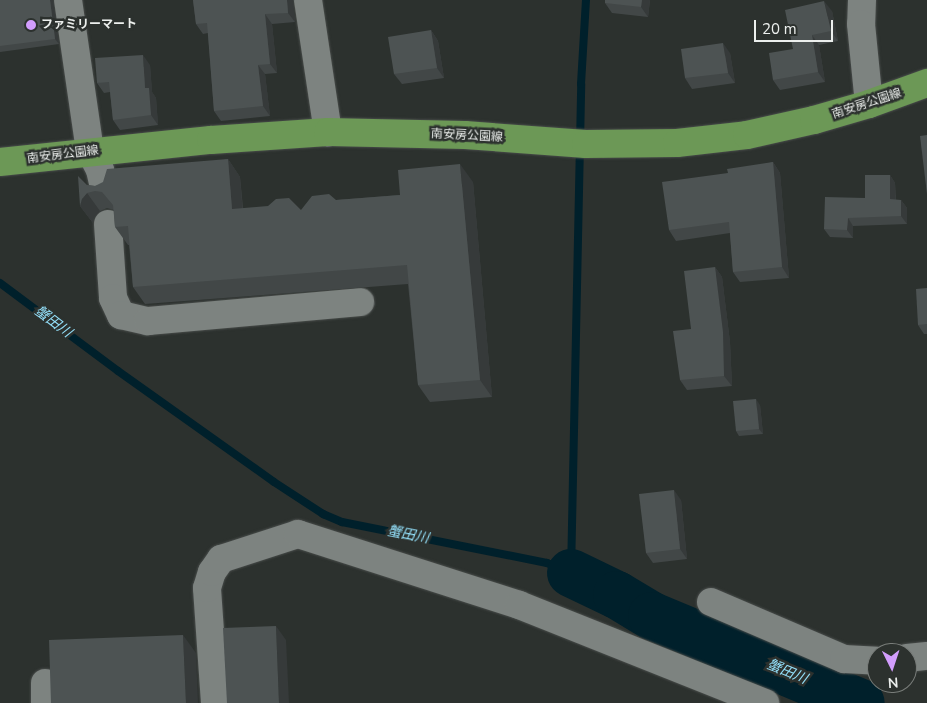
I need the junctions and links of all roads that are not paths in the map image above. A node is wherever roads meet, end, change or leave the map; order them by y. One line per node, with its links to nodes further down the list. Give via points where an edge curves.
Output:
1 (68, 0): 7 (street)
2 (308, 0): 6 (street)
3 (862, 0): 5 (street, via 861,24)
4 (927, 83): 5 (main road, 南安房公園線)
5 (869, 104): 6 (main road, 南安房公園線, via 747,135 677,143 607,145 465,135)
6 (328, 132): 7 (main road, 南安房公園線)
7 (90, 151): 8 (main road, 南安房公園線); 9 (street, via 100,170)
8 (0, 162)
9 (104, 188)
10 (108, 224): 11 (street, via 113,298 121,315 148,321)
11 (360, 302)
12 (711, 602): 13 (street, via 844,659)
13 (867, 660)
14 (215, 703): 15 (street, via 207,588 212,572 221,559 298,534 519,605)
15 (765, 703)

